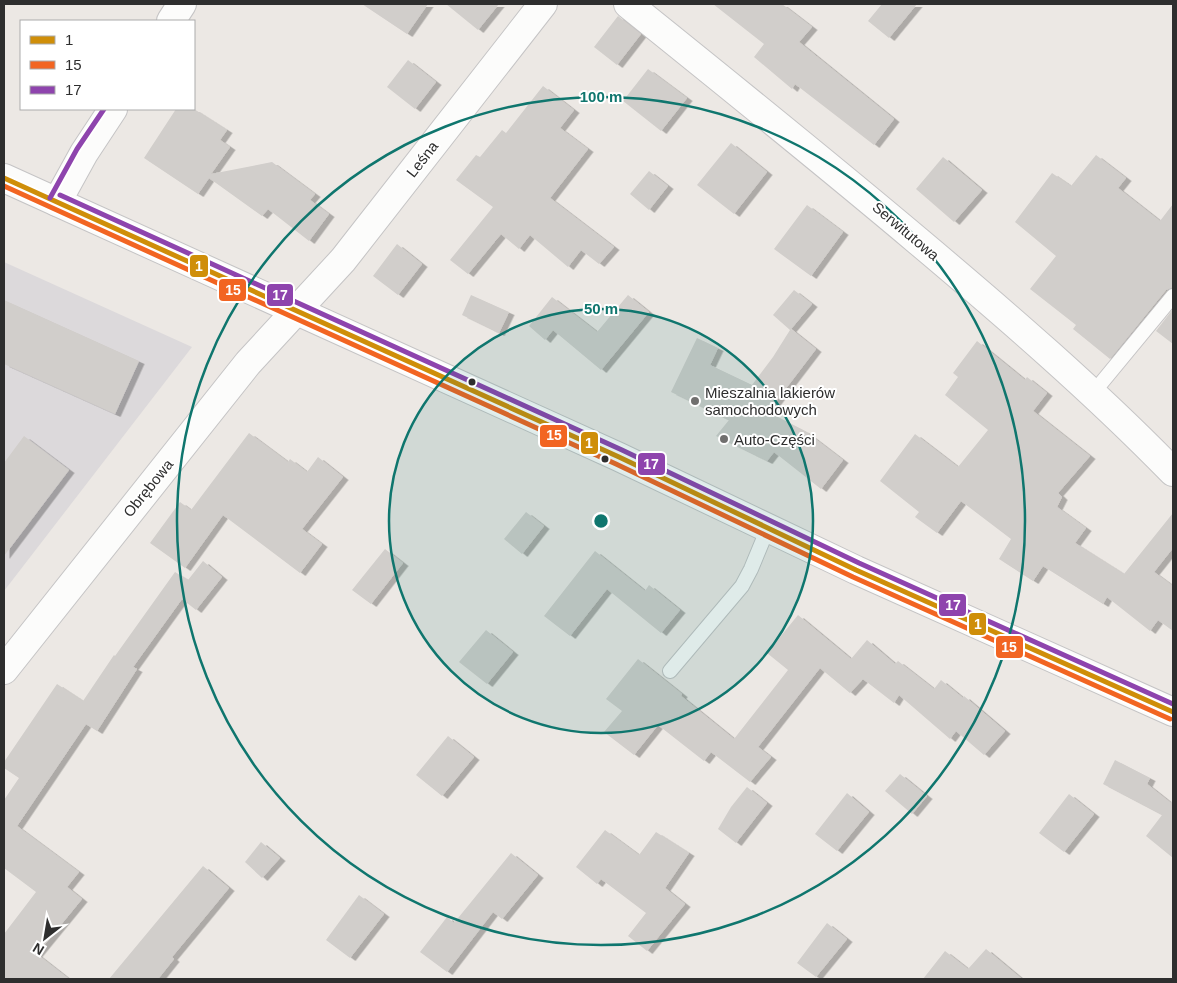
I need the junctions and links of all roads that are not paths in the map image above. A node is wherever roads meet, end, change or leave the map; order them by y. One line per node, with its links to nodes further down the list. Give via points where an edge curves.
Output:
1 (182, 4): 4 (street)
2 (543, 4): 9 (street, Leśna, via 342,260)
3 (628, 4): 10 (street, Serwitutowa, via 786,130)
4 (172, 20)
5 (112, 110): 7 (street)
6 (4, 178): 7 (street)
7 (57, 202): 9 (street)
8 (1173, 296): 10 (lane)
9 (297, 310): 12 (street); 13 (street, Obrębowa, via 239,375)
10 (1093, 393): 11 (street, Serwitutowa)
11 (1173, 472)
12 (768, 528): 14 (lane, via 742,586); 15 (street)
13 (4, 670)
14 (670, 671)
15 (1173, 712)

